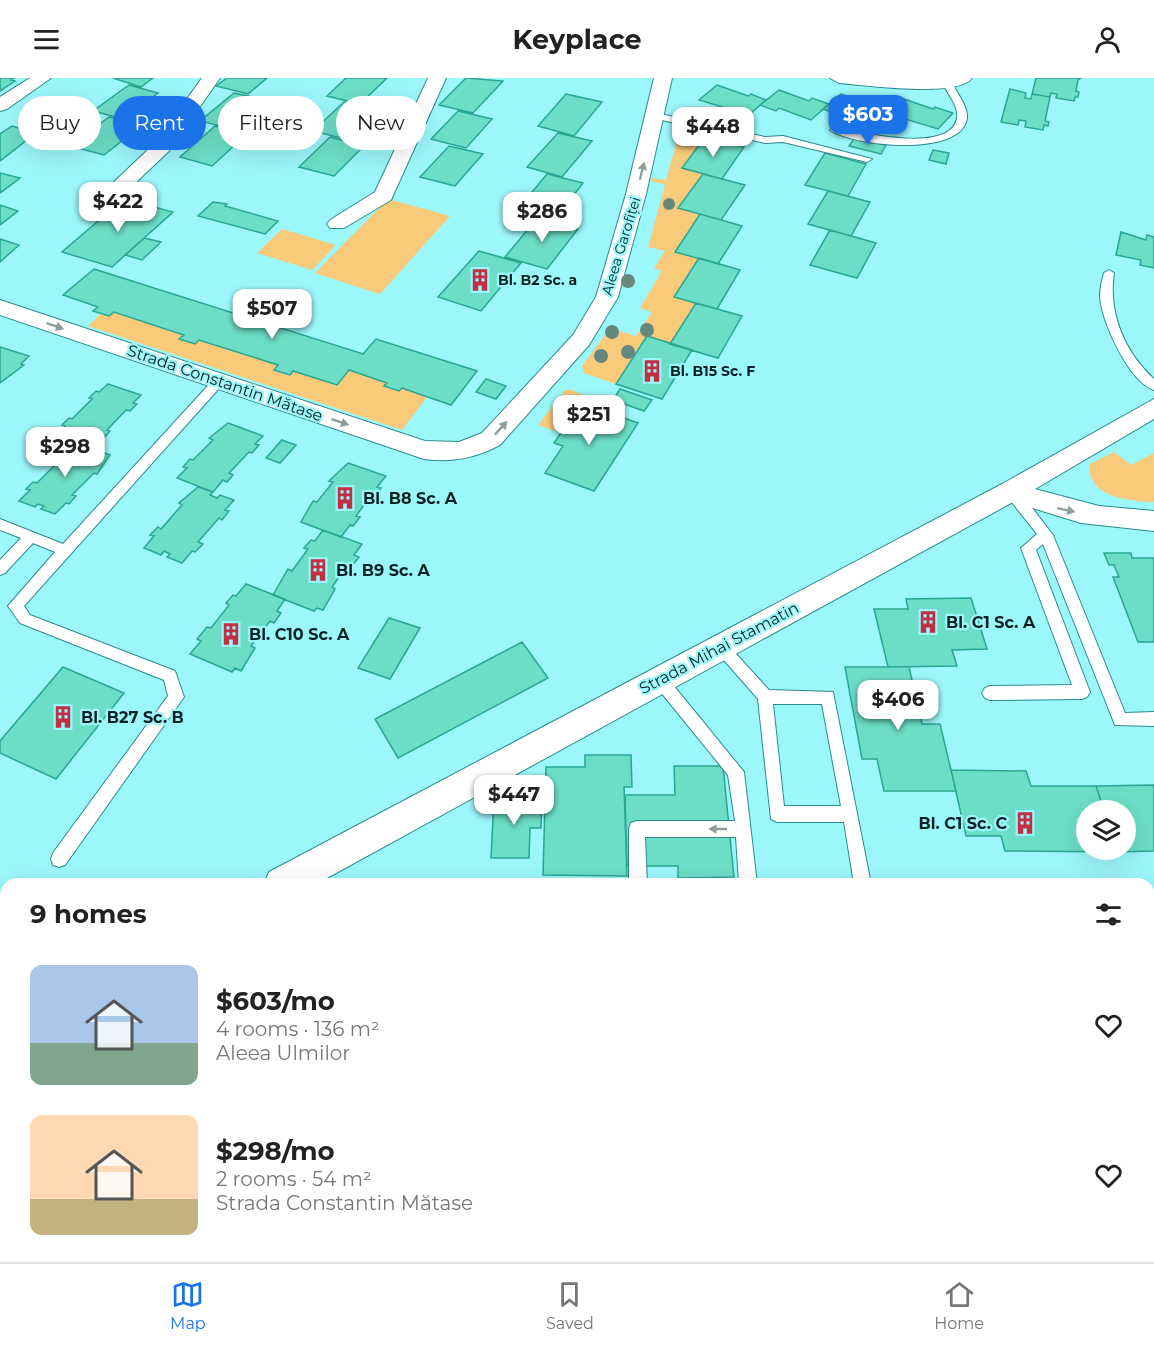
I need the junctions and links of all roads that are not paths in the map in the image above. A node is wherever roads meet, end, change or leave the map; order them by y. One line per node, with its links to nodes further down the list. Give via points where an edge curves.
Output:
1 (42, 78): 8 (street)
2 (211, 78): 12 (street, via 162,147)
3 (437, 78): 13 (street, via 384,196)
4 (663, 78): 9 (street, Aleea Garofiței)
5 (838, 78): 6 (street)
6 (909, 81): 7 (street)
7 (956, 81): 10 (lane, via 961,123 940,138 905,143)
8 (0, 105)
9 (656, 116): 11 (lane); 19 (street, Aleea Garofiței, one-way to 9, via 472,450 491,440 586,332 607,297)
10 (835, 130)
11 (867, 159)
12 (122, 185)
13 (337, 224)
14 (1109, 273): 17 (lane, via 1106,296 1115,326 1135,367)
15 (0, 308): 16 (street, Strada Constantin Mătase, one-way to 16)
16 (219, 381): 19 (street, Strada Constantin Mătase, one-way to 19, via 424,450); 25 (lane)
17 (1154, 386)
18 (1154, 408): 20 (street, Strada Mihai Stamatin)
19 (450, 454)
20 (1011, 490): 21 (street, one-way to 21, via 1058,509 1118,521); 23 (lane); 27 (street, Strada Mihai Stamatin)
21 (1154, 521)
22 (0, 524): 24 (lane)
23 (1046, 535): 29 (lane, via 1028,549 1082,692); 31 (lane, via 1120,720)
24 (31, 537): 25 (lane); 26 (lane)
25 (64, 550): 34 (lane, via 15,606 25,620 170,676 176,697)
26 (0, 569)
27 (721, 647): 28 (street, Strada Mihai Stamatin); 30 (lane)
28 (660, 680): 33 (lane, via 736,772); 35 (street, Strada Mihai Stamatin)
29 (990, 693)
30 (765, 697): 32 (lane, via 828,697); 32 (lane, via 777,814)
31 (1154, 719)
32 (851, 814): 38 (lane)
33 (744, 829): 36 (lane, one-way to 36, via 637,829); 37 (lane)
34 (59, 859)
35 (291, 878)
36 (638, 878)
37 (748, 878)
38 (862, 878)

